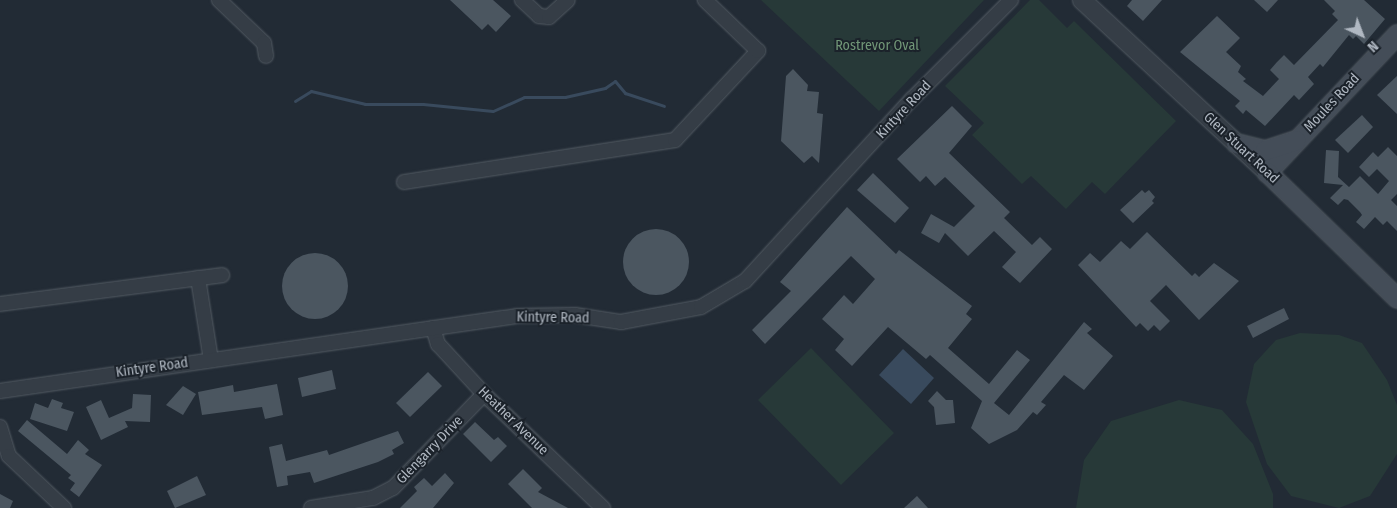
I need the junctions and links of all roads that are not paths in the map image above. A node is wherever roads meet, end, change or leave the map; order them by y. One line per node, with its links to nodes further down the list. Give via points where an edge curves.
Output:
1 (219, 0): 8 (street, via 264,43)
2 (522, 0): 3 (street, via 539,16 549,17)
3 (568, 0)
4 (705, 0): 12 (street, via 758,51 675,140)
5 (1011, 0): 17 (street, Kintyre Road, via 912,99 745,281 701,307 621,322 574,315 517,316)
6 (1082, 0): 10 (street, Glen Stuart Road)
7 (1397, 34): 9 (main road, Moules Road)
8 (266, 56)
9 (1298, 139): 10 (main road, via 1265,150); 11 (main road, Moules Road)
10 (1236, 143): 11 (street, Glen Stuart Road)
11 (1267, 172): 15 (main road, Glen Stuart Road)
12 (404, 182)
13 (222, 276): 14 (street)
14 (198, 278): 16 (street); 18 (street)
15 (1397, 298)
16 (0, 304)
17 (433, 328): 18 (street, Kintyre Road); 20 (street, Heather Avenue, via 438,344)
18 (211, 360): 19 (street, Kintyre Road)
19 (0, 391)
20 (484, 394): 22 (street, Heather Avenue); 24 (street, Glengarry Drive, via 393,488 373,498)
21 (0, 427): 23 (street, via 9,456)
22 (595, 505)
23 (64, 508)
24 (311, 508)

